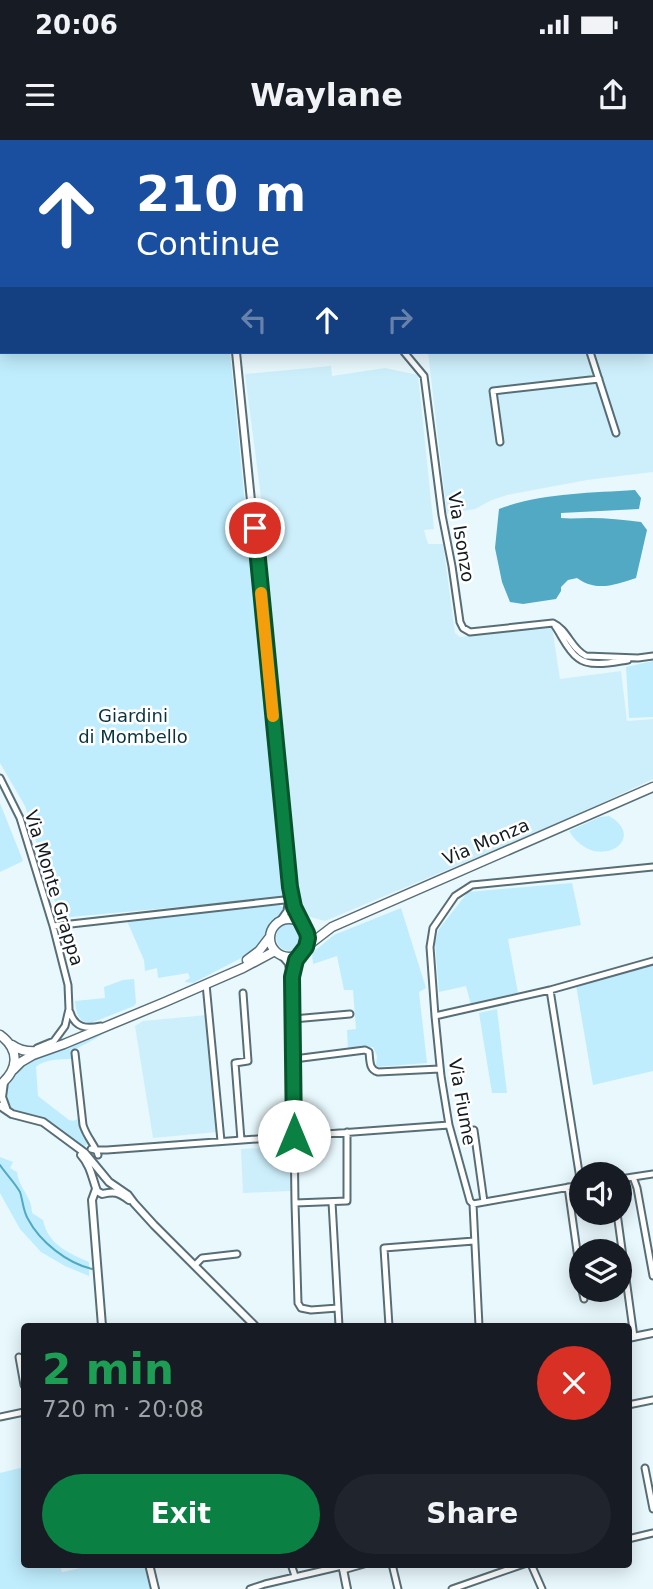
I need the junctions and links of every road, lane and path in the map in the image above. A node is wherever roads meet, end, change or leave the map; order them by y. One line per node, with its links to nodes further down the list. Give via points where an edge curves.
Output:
1 (236, 354): 13 (street)
2 (401, 354): 5 (street)
3 (406, 354): 5 (street, Via Isonzo)
4 (591, 354): 6 (street)
5 (414, 363): 9 (street, Via Isonzo, via 424,376 460,625 470,632 553,623 583,656)
6 (599, 379): 7 (street); 8 (street, via 493,391)
7 (616, 433)
8 (499, 442)
9 (653, 656)
10 (0, 778): 16 (street, Via Monte Grappa, via 20,818)
11 (653, 787): 18 (main road, Via Monza)
12 (653, 867): 31 (street, Via Fiume, via 475,884 462,890 431,935)
13 (290, 887): 14 (street); 17 (street)
14 (289, 896): 15 (street); 16 (street)
15 (280, 921): 17 (main road, via 291,919); 19 (main road)
16 (53, 926): 29 (street, Via Monte Grappa, via 66,973)
17 (303, 926): 18 (main road, Via Monza); 20 (main road)
18 (332, 927): 20 (main road, Via Monza)
19 (270, 938): 21 (main road); 24 (main road)
20 (306, 947): 22 (main road)
21 (279, 954): 22 (main road); 24 (main road); 25 (street, via 287,961)
22 (299, 954): 25 (street)
23 (653, 961): 27 (street)
24 (221, 977): 26 (main road)
25 (292, 977): 32 (street)
26 (205, 984): 33 (main road); 50 (street)
27 (550, 990): 31 (street); 52 (street)
28 (243, 993): 49 (street, via 248,1061 235,1063)
29 (69, 1009): 33 (street, via 75,1022 85,1028); 36 (street, Via Monte Grappa, via 65,1026 54,1041)
30 (350, 1014): 32 (street)
31 (435, 1016): 40 (street, Via Fiume)
32 (293, 1019): 38 (street)
33 (118, 1022): 35 (main road)
34 (3, 1037): 36 (main road); 39 (main road, via 14,1054)
35 (49, 1049): 36 (main road); 39 (main road)
36 (27, 1051)
37 (75, 1053): 51 (street, via 83,1125)
38 (294, 1059): 40 (street, via 365,1050 371,1068 378,1073); 48 (street)
39 (13, 1069): 41 (main road)
40 (440, 1069): 44 (street, Via Fiume)
41 (2, 1084): 43 (street)
42 (0, 1106): 43 (street)
43 (9, 1112): 47 (street, via 43,1122)
44 (449, 1125): 46 (street); 63 (street, Via Fiume)
45 (474, 1130): 60 (street)
46 (347, 1132): 48 (street); 59 (street, via 347,1201)
47 (62, 1136): 51 (street); 53 (street)
48 (294, 1136): 49 (street); 62 (street)
49 (241, 1140): 50 (street)
50 (221, 1141): 51 (street)
51 (92, 1150): 53 (street); 53 (street)
52 (577, 1162)
53 (96, 1170): 56 (street); 58 (street, via 91,1175)
54 (653, 1174): 55 (street)
55 (634, 1177): 70 (street)
56 (109, 1182): 58 (street, via 110,1189); 61 (street)
57 (568, 1187): 60 (street); 65 (street)
58 (101, 1192): 61 (street, via 118,1193); 74 (street, via 93,1195)
59 (332, 1202): 62 (street); 72 (street)
60 (484, 1202): 63 (street)
61 (134, 1203): 67 (street)
62 (295, 1203): 72 (street, via 298,1303 302,1309)
63 (473, 1204): 66 (street, Via Fiume)
64 (618, 1225): 80 (street)
65 (575, 1239)
66 (474, 1241): 78 (street, via 384,1248); 79 (street, Via Fiume)
67 (183, 1254): 69 (street); 71 (street, via 195,1272)
68 (237, 1254): 69 (street, via 202,1258)
69 (194, 1265): 71 (street)
70 (653, 1276)
71 (229, 1300): 73 (street)
72 (338, 1308): 77 (street)
73 (245, 1316): 75 (street); 76 (street)
74 (102, 1323)
75 (245, 1323)
76 (252, 1323)
77 (340, 1323)
78 (389, 1323)
79 (480, 1323)
80 (629, 1323)
81 (653, 1334): 82 (street)
82 (632, 1338)
83 (19, 1357): 84 (street)
84 (21, 1368)
85 (653, 1400): 86 (street)
86 (632, 1404)
87 (21, 1413): 88 (street)
88 (0, 1417)
89 (645, 1468): 90 (street)
90 (653, 1509)
91 (653, 1533): 92 (street)
92 (632, 1538)
93 (150, 1568): 101 (street)
94 (292, 1568): 100 (street)
95 (337, 1568): 100 (street)
96 (342, 1568): 103 (street)
97 (393, 1568): 104 (street)
98 (509, 1568): 105 (street)
99 (533, 1568): 106 (street)
100 (295, 1576): 102 (street)
101 (155, 1589)
102 (250, 1589)
103 (347, 1589)
104 (398, 1589)
105 (452, 1589)
106 (542, 1589)

